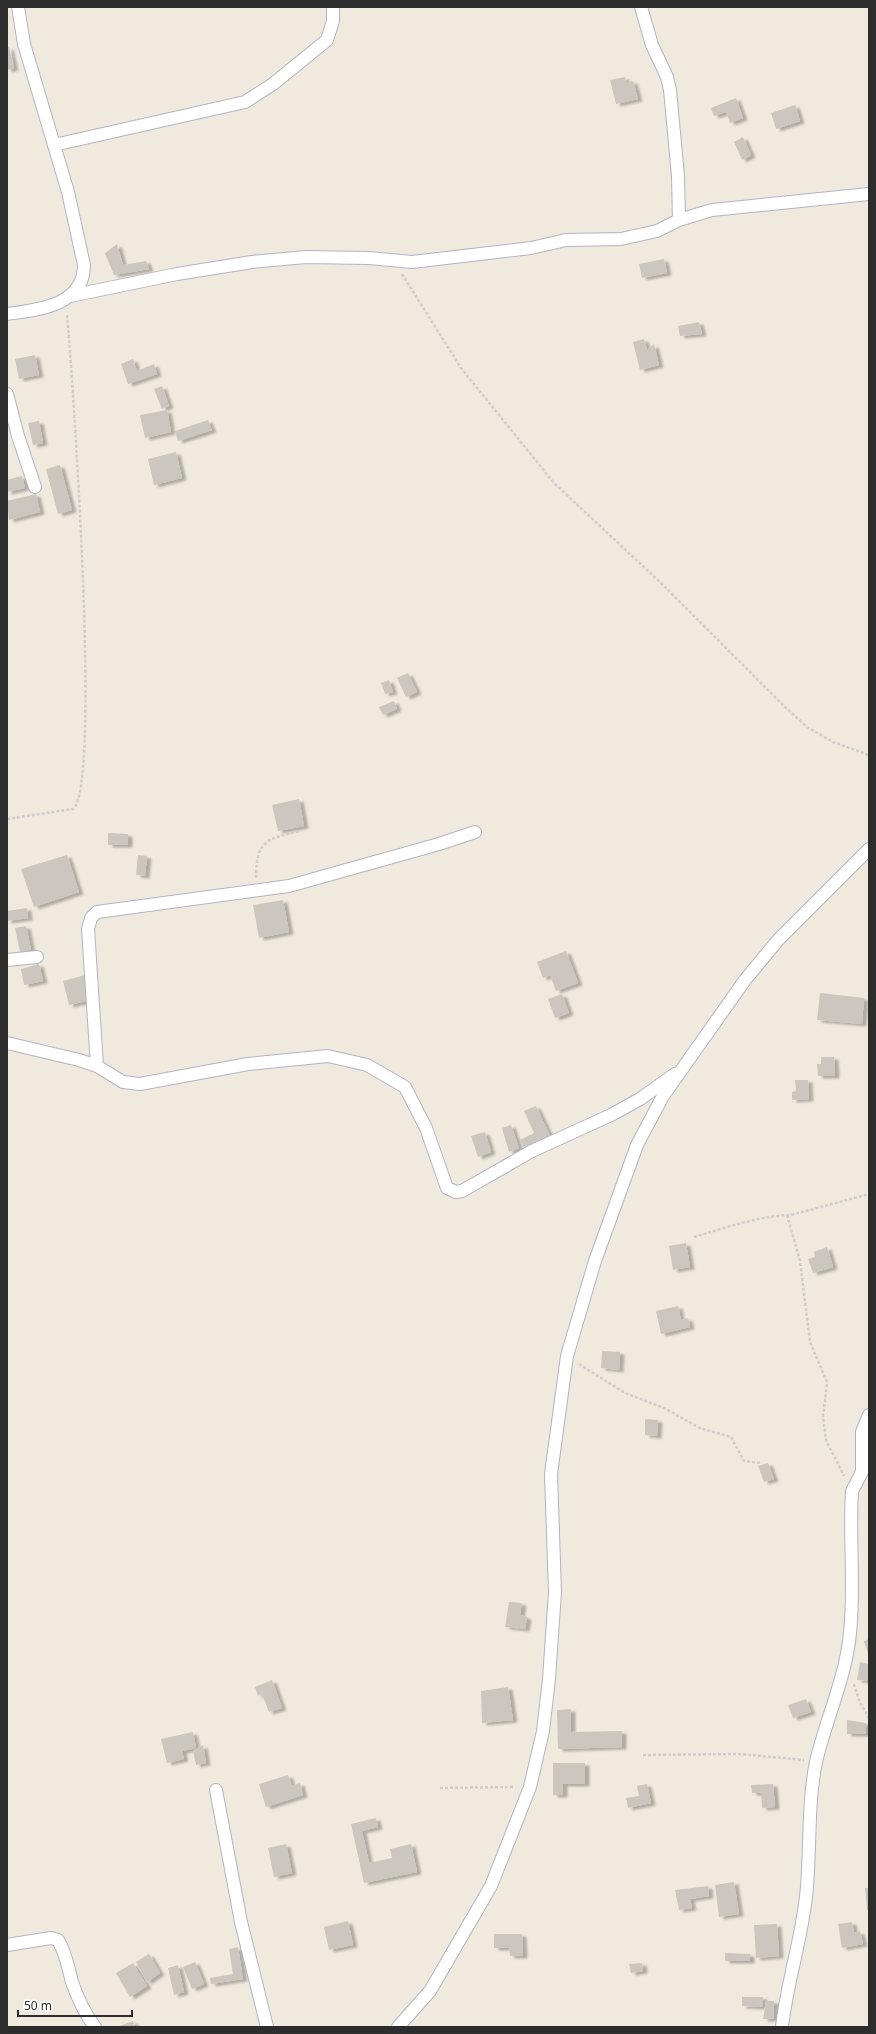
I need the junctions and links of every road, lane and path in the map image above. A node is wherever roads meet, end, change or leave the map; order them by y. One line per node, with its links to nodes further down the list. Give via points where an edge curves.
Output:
1 (18, 7): 4 (street, via 24,44)
2 (333, 7): 4 (street, via 333,21 327,40 273,84 245,102)
3 (641, 7): 6 (street, via 670,90 678,176)
4 (54, 145): 8 (street, via 68,192 84,265 82,278)
5 (869, 194): 6 (street, via 712,210)
6 (679, 220): 7 (street, via 657,231 621,239 566,240 531,248 439,260)
7 (393, 260): 8 (street, via 306,257 252,262 177,274); 12 (path, via 461,368 554,483 661,583 807,727 833,742)
8 (68, 298): 9 (street, via 57,304); 13 (path, via 84,587 85,696 80,795 78,804 72,810)
9 (7, 314)
10 (7, 394): 11 (street)
11 (35, 487)
12 (869, 755)
13 (7, 819)
14 (300, 831): 17 (path, via 271,838 262,844 257,856)
15 (475, 832): 17 (street, via 318,879)
16 (869, 849): 22 (street, via 778,940 745,980)
17 (256, 890): 21 (street, via 101,910 91,918 88,928)
18 (37, 957): 19 (street)
19 (7, 960)
20 (7, 1043): 21 (street)
21 (97, 1066): 22 (street, via 123,1082 140,1084 248,1064 328,1056 367,1065 405,1086 426,1128 447,1188 456,1192 532,1152 611,1115 640,1099)
22 (684, 1068): 26 (street, via 663,1096 637,1145 595,1261)
23 (869, 1194): 24 (path)
24 (787, 1215): 25 (path, via 739,1224); 29 (path, via 800,1261 810,1342 827,1382 824,1417 826,1440)
25 (694, 1238)
26 (567, 1356): 28 (path, via 625,1393 664,1408 700,1428 732,1437 744,1461); 34 (street, via 551,1474 555,1592 549,1679 543,1731)
27 (869, 1415): 29 (street, via 862,1432 862,1472)
28 (761, 1463)
29 (852, 1492): 33 (street, via 850,1634)
30 (853, 1681): 31 (path, via 860,1703)
31 (869, 1718)
32 (643, 1755): 33 (path, via 739,1754)
33 (816, 1761): 41 (street, via 812,1786 804,1921 785,2000)
34 (530, 1787): 35 (path); 40 (street, via 491,1886 430,1991)
35 (440, 1788)
36 (216, 1790): 39 (street, via 241,1922)
37 (7, 1945): 38 (street, via 51,1938 58,1940 63,1948 83,2012)
38 (95, 2027)
39 (267, 2027)
40 (398, 2027)
41 (782, 2027)

